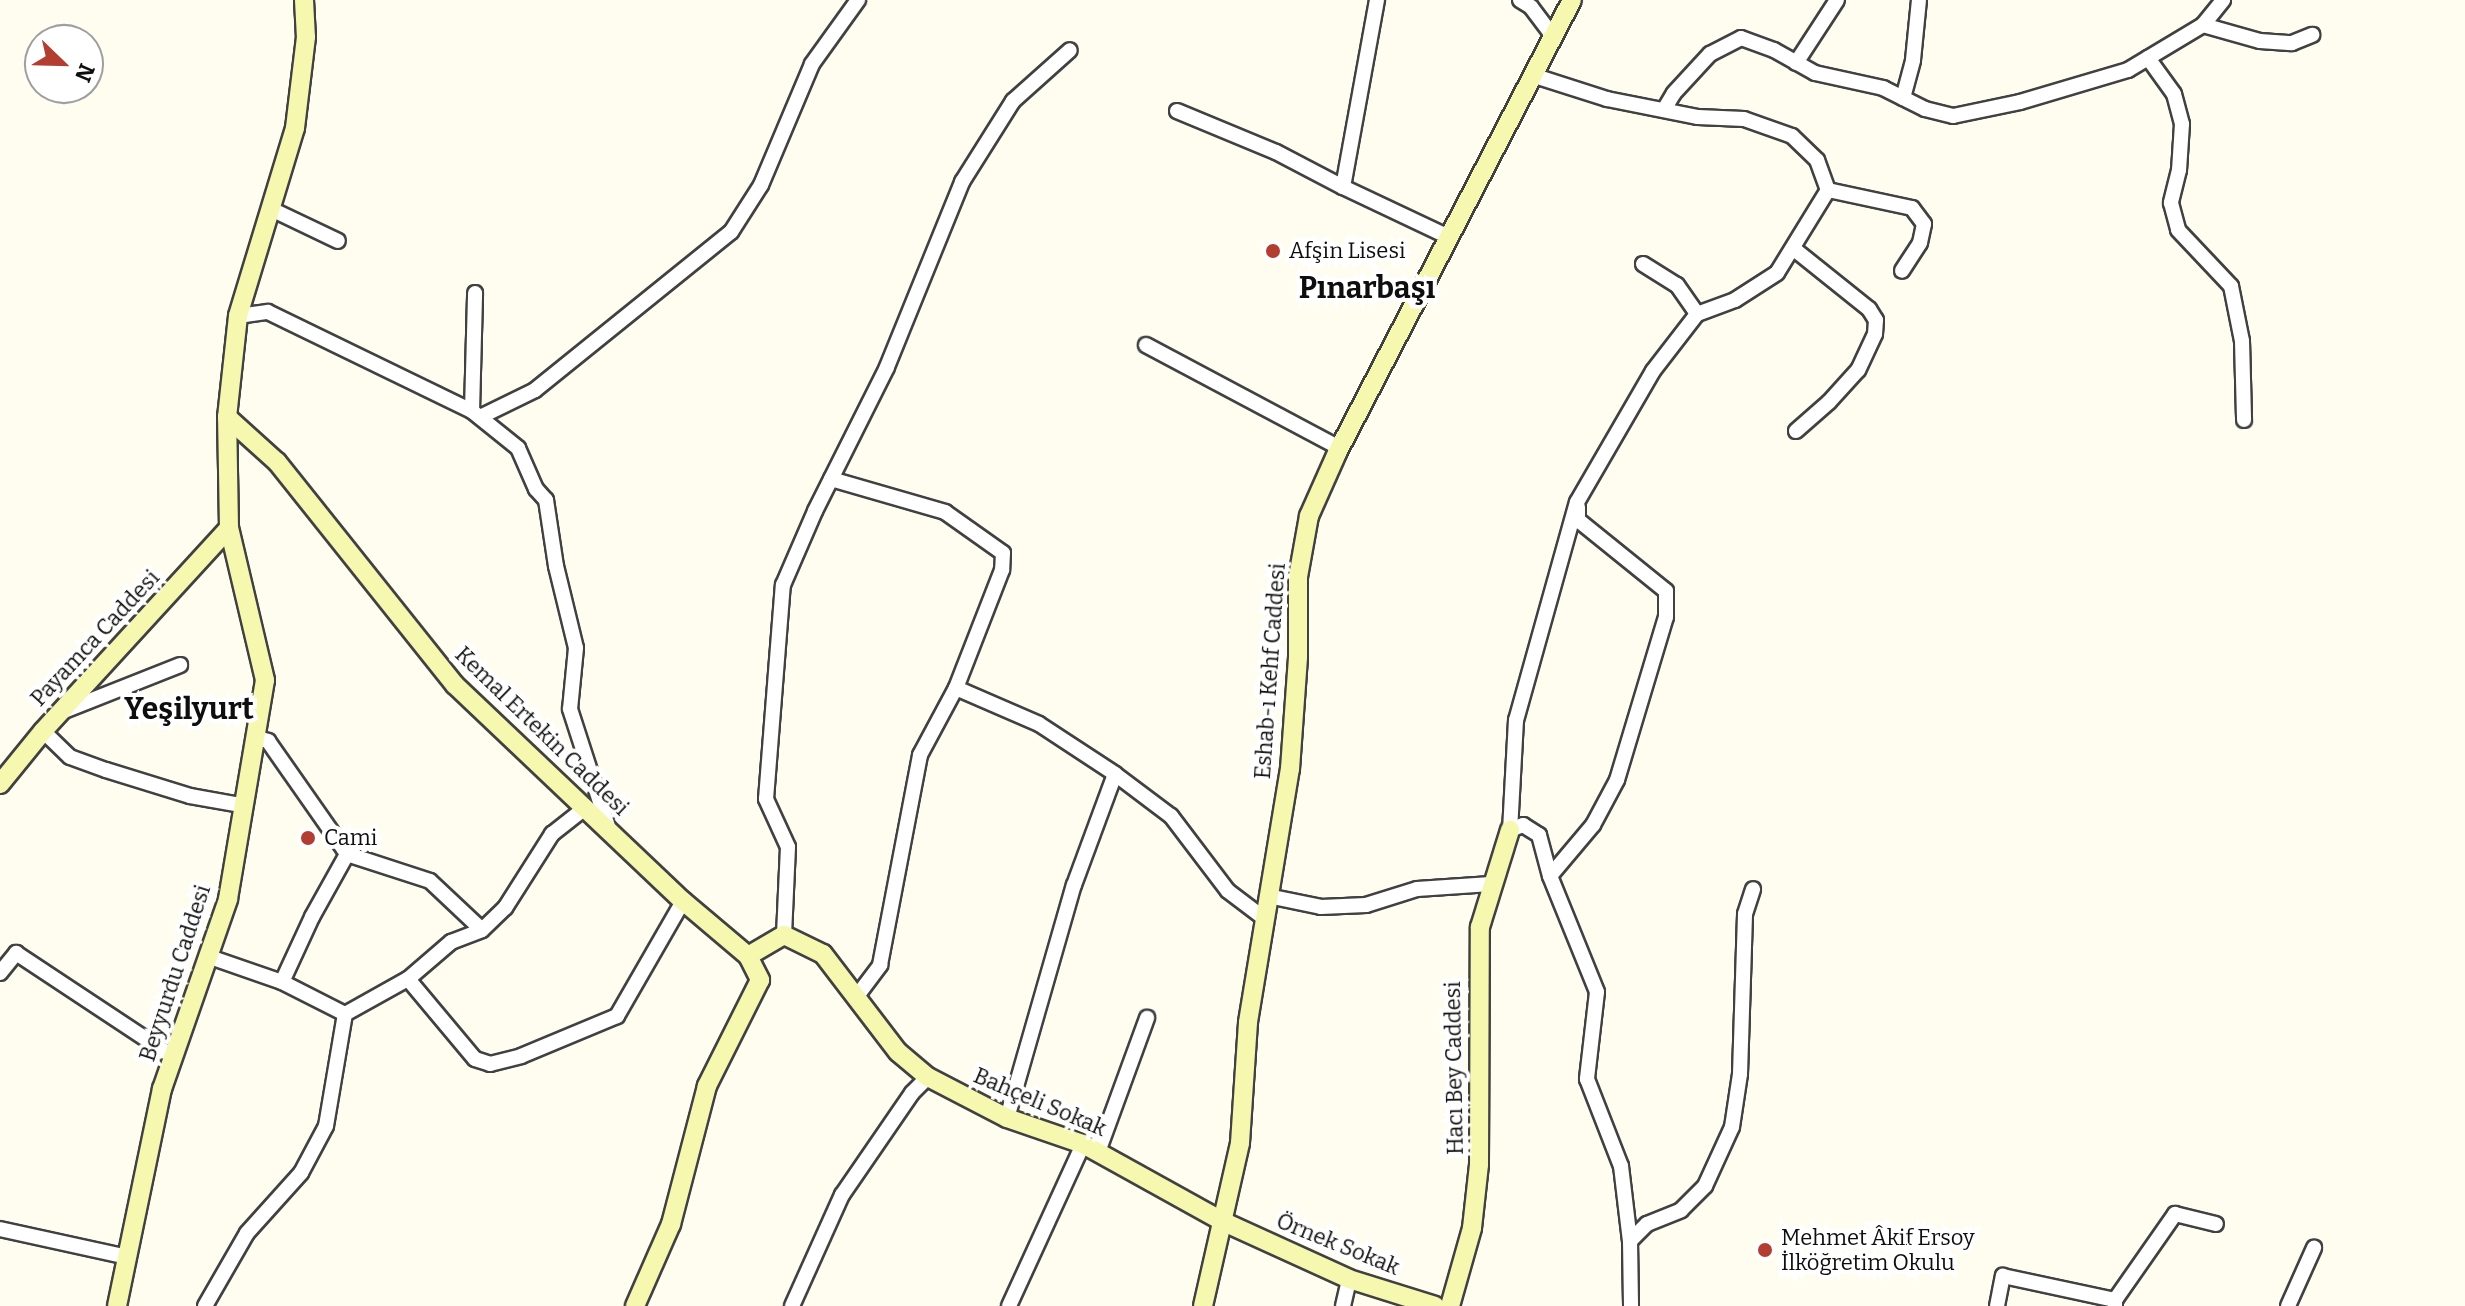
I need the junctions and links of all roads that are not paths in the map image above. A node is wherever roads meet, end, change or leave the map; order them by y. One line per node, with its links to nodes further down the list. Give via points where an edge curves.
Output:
1 (304, 0): 21 (street, via 306,37 295,128)
2 (858, 0): 31 (street, via 812,64 761,185 731,232 535,390)
3 (1377, 0): 19 (street)
4 (1520, 0): 11 (street)
5 (1572, 0): 11 (street, Eshab-ı Kehf Caddesi)
6 (1837, 0): 14 (street)
7 (1919, 0): 16 (street)
8 (2223, 0): 9 (street)
9 (2203, 25): 10 (street, via 2260,41 2292,43); 13 (street)
10 (2312, 35)
11 (1553, 36): 15 (street, Eshab-ı Kehf Caddesi)
12 (1070, 50): 36 (street, via 1013,101 962,182 887,367)
13 (2148, 58): 16 (street, via 2096,80 1953,116); 33 (street, via 2174,94 2182,124 2171,203 2178,230 2231,286 2242,341)
14 (1796, 63): 16 (street); 17 (street, via 1741,38 1710,54)
15 (1535, 76): 17 (street, via 1607,99); 22 (street, Eshab-ı Kehf Caddesi)
16 (1903, 98)
17 (1665, 108): 20 (street, via 1698,117 1744,119 1792,136 1817,160)
18 (1177, 111): 19 (street)
19 (1343, 187): 22 (street)
20 (1828, 190): 24 (street); 26 (street, via 1912,208 1924,224 1920,243)
21 (271, 209): 23 (street); 29 (street)
22 (1451, 238): 35 (street, Eshab-ı Kehf Caddesi)
23 (338, 241)
24 (1794, 249): 28 (street, via 1777,273 1735,300); 34 (street, via 1876,320 1858,370)
25 (1643, 264): 28 (street, via 1677,285)
26 (1902, 271)
27 (475, 293): 31 (street)
28 (1697, 314): 37 (street, via 1653,371)
29 (238, 316): 31 (street, via 268,312); 32 (street)
30 (1146, 345): 35 (street)
31 (476, 414): 48 (street, via 518,448 546,500 576,648 570,709)
32 (227, 417): 38 (street, Beyyurdu Caddesi); 47 (street, Kemal Ertekin Caddesi, via 277,462 455,685)
33 (2244, 420)
34 (1796, 431)
35 (1340, 448): 54 (street, Eshab-ı Kehf Caddesi, via 1309,516 1298,577 1290,769)
36 (831, 479): 40 (street, via 945,512 1003,553 1002,570); 58 (street, via 783,585 766,799 788,847)
37 (1577, 502): 49 (street, via 1516,720); 51 (street, via 1578,520 1666,591 1666,617 1617,780 1593,825)
38 (229, 528): 41 (street, Payamca Caddesi); 43 (street, Beyyurdu Caddesi, via 265,680)
39 (180, 665): 41 (street)
40 (956, 688): 44 (street, via 1039,724); 64 (street, via 920,755 880,965)
41 (60, 713): 42 (street, Payamca Caddesi)
42 (43, 731): 45 (street, Payamca Caddesi); 46 (street, via 70,757 190,796)
43 (255, 737): 46 (street, Beyyurdu Caddesi); 50 (street, via 268,741)
44 (1115, 774): 56 (street, via 1171,816 1228,891); 69 (street, via 1074,885)
45 (0, 784)
46 (241, 805): 59 (street, Beyyurdu Caddesi, via 228,899)
47 (585, 808): 48 (street, Kemal Ertekin Caddesi); 57 (street, via 552,834 505,908)
48 (609, 830): 55 (street, Kemal Ertekin Caddesi)
49 (1510, 830): 51 (street, via 1523,825 1539,835); 52 (street, Hacı Bey Caddesi)
50 (347, 854): 57 (street, via 430,881); 63 (street)
51 (1550, 876): 74 (street, via 1597,992 1587,1079 1621,1166)
52 (1491, 884): 54 (street, via 1417,889 1366,905 1321,907); 87 (street, Hacı Bey Caddesi, via 1477,965 1479,1165 1472,1228)
53 (1753, 889): 74 (street, via 1745,914 1741,1059 1732,1127 1705,1186 1681,1210 1647,1224)
54 (1268, 896): 56 (street, Eshab-ı Kehf Caddesi)
55 (683, 901): 60 (street, Kemal Ertekin Caddesi); 62 (street, via 617,1016 521,1056 490,1064 475,1059)
56 (1265, 919): 71 (street, Eshab-ı Kehf Caddesi, via 1248,1022 1240,1143)
57 (482, 930): 62 (street, via 451,942)
58 (784, 935): 60 (street); 64 (street, Bahçeli Sokak, via 823,954)
59 (207, 956): 63 (street); 67 (street, Beyyurdu Caddesi)
60 (748, 956): 81 (street, via 760,980 707,1086 671,1224)
61 (0, 973): 67 (street, via 16,953)
62 (408, 979): 65 (street)
63 (282, 982): 65 (street)
64 (857, 996): 68 (street, Bahçeli Sokak, via 898,1052)
65 (345, 1014): 80 (street, via 326,1126 301,1173 247,1233)
66 (1147, 1018): 70 (street)
67 (173, 1057): 76 (street, Beyyurdu Caddesi)
68 (928, 1077): 69 (street, Bahçeli Sokak); 82 (street, via 842,1195)
69 (1007, 1118): 70 (street, Bahçeli Sokak)
70 (1090, 1148): 71 (street, Bahçeli Sokak); 83 (street)
71 (1224, 1222): 77 (street, Örnek Sokak); 84 (street, Eshab-ı Kehf Caddesi)
72 (2216, 1224): 78 (street, via 2175,1214)
73 (0, 1229): 76 (street)
74 (1630, 1241): 89 (street)
75 (2314, 1248): 91 (street)
76 (127, 1257): 79 (street, Beyyurdu Caddesi)
77 (1349, 1279): 85 (street); 86 (street, Örnek Sokak)
78 (2115, 1303): 90 (street, via 2003,1276)
79 (117, 1306)
80 (205, 1306)
81 (635, 1306)
82 (792, 1306)
83 (1009, 1306)
84 (1203, 1306)
85 (1343, 1306)
86 (1435, 1306)
87 (1450, 1306)
88 (1623, 1306): 89 (street)
89 (1631, 1306)
90 (1997, 1306)
91 (2288, 1306)

